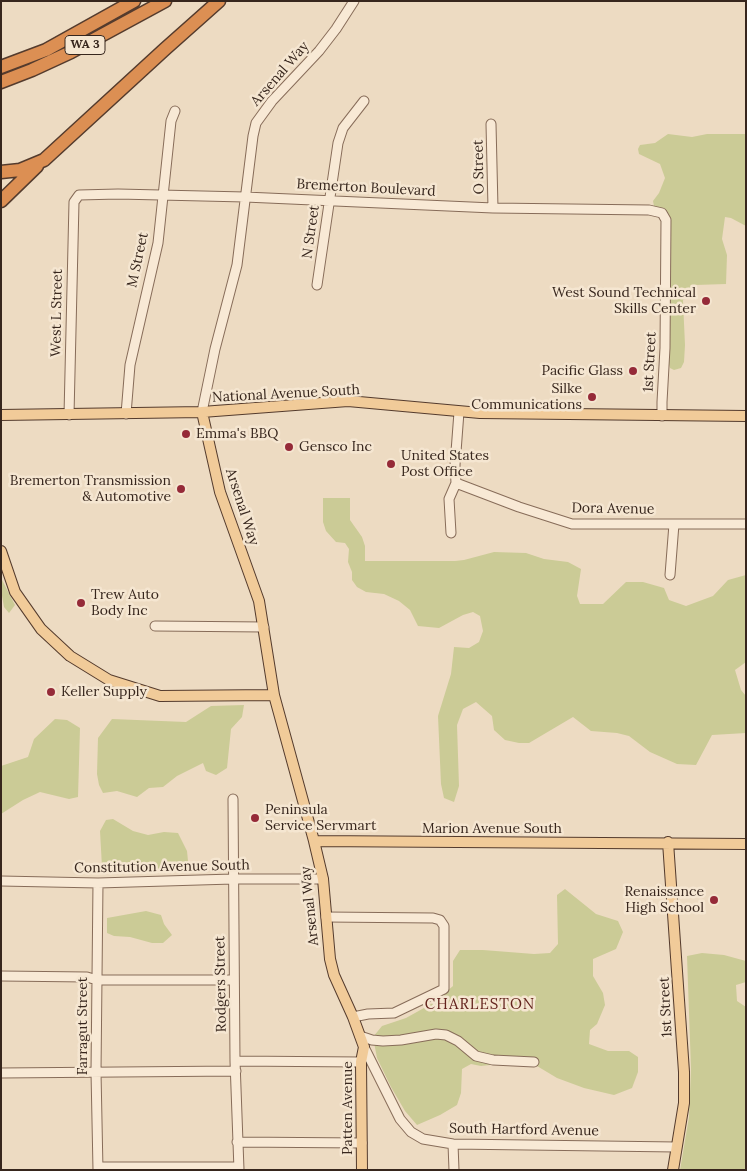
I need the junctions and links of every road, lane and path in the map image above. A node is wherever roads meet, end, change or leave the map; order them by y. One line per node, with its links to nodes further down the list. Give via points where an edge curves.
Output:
1 (134, 1): 5 (highway, WA 3, via 46,50)
2 (165, 1): 6 (highway, WA 3, via 71,52)
3 (220, 1): 10 (highway)
4 (354, 1): 13 (street, Arsenal Way, via 319,51 256,123)
5 (1, 67)
6 (1, 82)
7 (364, 101): 14 (street, N Street, via 343,128)
8 (175, 111): 12 (street, M Street, via 171,121)
9 (491, 124): 16 (street, O Street)
10 (44, 160): 11 (highway, via 20,170); 15 (highway)
11 (1, 172)
12 (164, 194): 13 (street, Bremerton Boulevard); 17 (street, Bremerton Boulevard, via 79,195); 22 (street, M Street, via 158,243 130,365)
13 (245, 197): 14 (street, Bremerton Boulevard); 20 (street, Arsenal Way, via 237,265)
14 (330, 200): 16 (street, Bremerton Boulevard); 19 (street, N Street)
15 (1, 201)
16 (493, 208): 18 (street, Bremerton Boulevard, via 649,210 662,213)
17 (73, 212): 24 (street, West L Street)
18 (666, 220): 25 (street, 1st Street)
19 (317, 284)
20 (202, 412): 21 (main road, National Avenue South, via 348,401); 22 (main road, National Avenue South); 34 (main road, Arsenal Way, via 220,492 259,601)
21 (459, 412): 25 (main road, National Avenue South); 27 (street)
22 (126, 414): 24 (main road, National Avenue South)
23 (1, 415): 24 (main road, National Avenue South)
24 (68, 415)
25 (662, 416): 26 (main road, National Avenue South)
26 (746, 416)
27 (456, 483): 28 (street, Dora Avenue, via 572,524); 30 (street, via 449,499)
28 (674, 524): 29 (street, Dora Avenue); 32 (street)
29 (746, 524)
30 (451, 534)
31 (1, 551): 35 (main road, via 15,592 41,629 70,656 109,680 160,696)
32 (670, 576)
33 (154, 626): 34 (street)
34 (264, 628): 35 (main road, Arsenal Way)
35 (274, 695): 37 (main road, Arsenal Way)
36 (233, 799): 40 (street, Rodgers Street)
37 (314, 842): 38 (main road, Marion Avenue South); 41 (main road, Arsenal Way)
38 (668, 842): 39 (main road, Marion Avenue South); 60 (main road, 1st Street, via 684,1072 684,1103)
39 (746, 844)
40 (233, 879): 41 (street, Constitution Avenue South); 43 (street, Constitution Avenue South); 47 (street, Rodgers Street)
41 (323, 879): 44 (main road, Arsenal Way)
42 (1, 881): 43 (street, Constitution Avenue South)
43 (98, 883): 46 (street, Farragut Street)
44 (326, 917): 48 (main road, Arsenal Way, via 334,975); 48 (street, via 433,918 444,926 444,989 394,1013)
45 (1, 976): 46 (street, via 86,977)
46 (97, 980): 47 (street); 55 (street, Farragut Street)
47 (234, 980): 51 (street, Rodgers Street)
48 (353, 1017): 49 (main road, Arsenal Way)
49 (360, 1036): 50 (main road, Arsenal Way); 53 (street, via 372,1040 401,1040 446,1035 476,1056)
50 (364, 1047): 52 (main road, Patten Avenue); 59 (street, South Hartford Avenue, via 400,1119 411,1132 423,1139)
51 (235, 1061): 52 (street); 54 (street, Rodgers Street)
52 (361, 1062): 58 (main road, Patten Avenue)
53 (534, 1062)
54 (236, 1071): 55 (street); 57 (street, Rodgers Street)
55 (96, 1072): 56 (street); 61 (street, Farragut Street)
56 (1, 1073)
57 (237, 1142): 58 (street); 62 (street, Rodgers Street)
58 (362, 1143): 63 (main road, Patten Avenue)
59 (454, 1144): 60 (street, South Hartford Avenue); 64 (street)
60 (676, 1147): 65 (main road, 1st Street)
61 (98, 1168): 62 (street)
62 (239, 1168)
63 (362, 1170)
64 (454, 1170)
65 (673, 1170)

